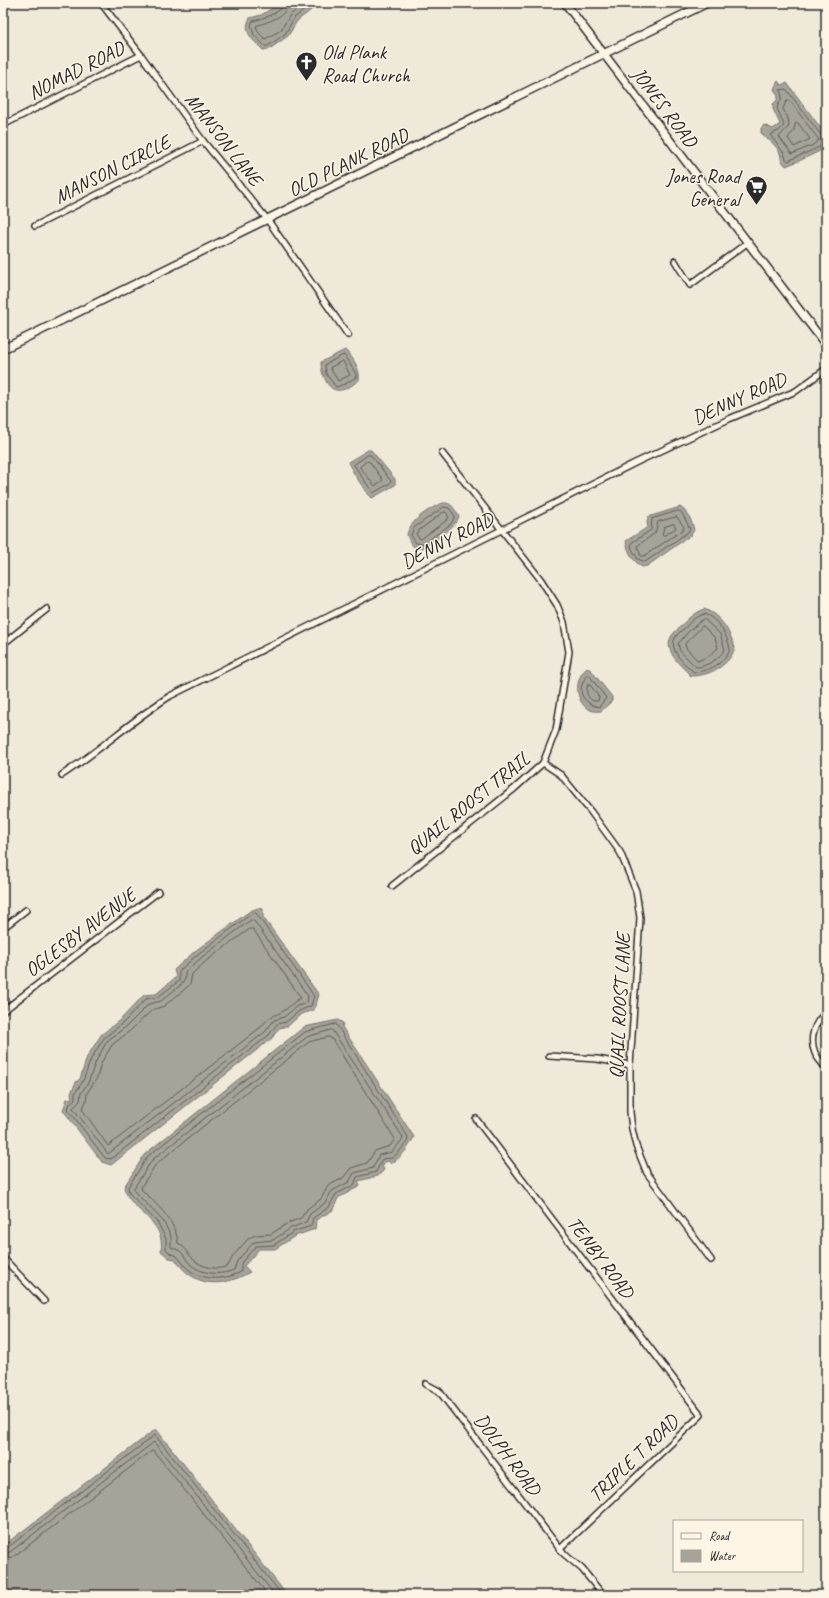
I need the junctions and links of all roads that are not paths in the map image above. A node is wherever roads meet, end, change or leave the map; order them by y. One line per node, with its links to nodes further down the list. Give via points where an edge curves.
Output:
1 (101, 3): 5 (street, MANSON LANE)
2 (565, 3): 4 (street, JONES ROAD)
3 (707, 3): 4 (street, OLD PLANK ROAD)
4 (604, 53): 8 (street, OLD PLANK ROAD); 10 (street, JONES ROAD)
5 (141, 55): 6 (street, NOMAD ROAD); 7 (street, MANSON LANE)
6 (3, 125)
7 (203, 140): 8 (street, MANSON LANE); 9 (street, MANSON CIRCLE)
8 (268, 219): 12 (street, MANSON LANE); 14 (street, OLD PLANK ROAD)
9 (35, 226)
10 (747, 243): 11 (street, via 690,285); 13 (street, JONES ROAD)
11 (675, 261)
12 (348, 335)
13 (826, 344)
14 (3, 349)
15 (826, 369): 17 (street, DENNY ROAD, via 796,391 677,443)
16 (442, 453): 17 (street)
17 (503, 529): 20 (street, QUAIL ROOST TRAIL, via 542,580 556,604 567,633 569,652 556,730); 21 (street, DENNY ROAD, via 170,696 139,716 92,756)
18 (47, 609): 19 (street)
19 (3, 644)
20 (543, 763): 22 (street, QUAIL ROOST TRAIL); 29 (street, QUAIL ROOST LANE, via 561,775 591,812 620,852 636,891 640,918)
21 (62, 775)
22 (392, 886)
23 (158, 892): 26 (street, OGLESBY AVENUE)
24 (26, 910): 25 (street)
25 (3, 928)
26 (3, 1010)
27 (826, 1013): 30 (street, via 816,1025 813,1043 815,1053)
28 (549, 1056): 29 (street, via 597,1059)
29 (630, 1065): 33 (street, QUAIL ROOST LANE, via 630,1112 642,1163 656,1188)
30 (826, 1068)
31 (476, 1119): 36 (street, TENBY ROAD)
32 (3, 1258): 34 (street)
33 (711, 1260)
34 (44, 1301)
35 (426, 1384): 37 (street, DOLPH ROAD, via 439,1391)
36 (701, 1415): 37 (street, TRIPLE T ROAD)
37 (560, 1549): 38 (street, DOLPH ROAD, via 582,1569)
38 (603, 1595)

